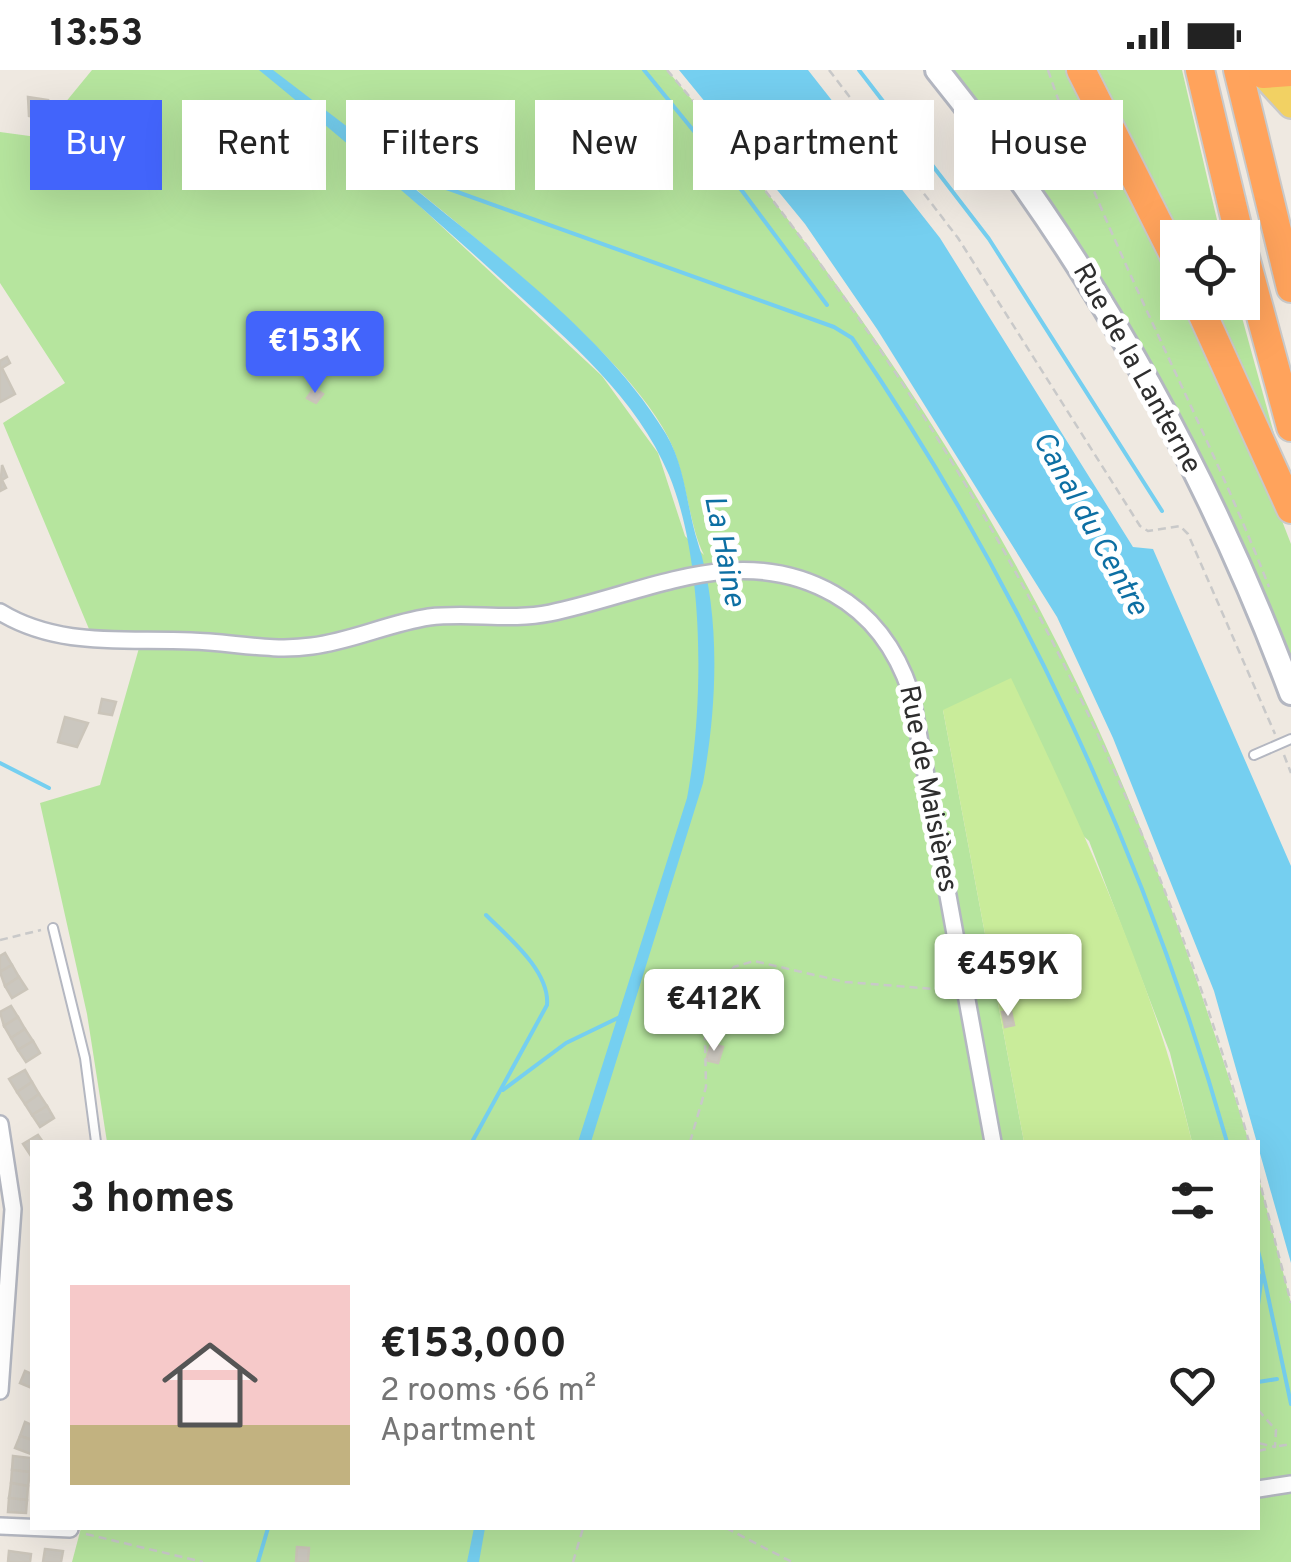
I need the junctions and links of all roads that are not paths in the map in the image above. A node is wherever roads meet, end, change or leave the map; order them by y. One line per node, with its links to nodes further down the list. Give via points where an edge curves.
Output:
1 (937, 70): 14 (main road, Rue de la Lanterne, via 1014,171 1112,320 1227,538)
2 (1081, 70): 7 (highway)
3 (1200, 70): 6 (highway)
4 (1272, 71): 5 (main road); 8 (highway, via 1248,116)
5 (1291, 105)
6 (1236, 220)
7 (1160, 227)
8 (1291, 288)
9 (1260, 312): 11 (highway)
10 (1205, 320): 12 (highway)
11 (1291, 427)
12 (1291, 509)
13 (0, 612): 20 (street, Rue de Maisières, via 33,628 94,641 286,650 430,617 550,613 714,570 758,568 806,580 855,608 894,653 911,693)
14 (1291, 693)
15 (1291, 739): 16 (lane)
16 (1254, 755)
17 (52, 928): 19 (lane, via 84,1058)
18 (0, 1124): 21 (street)
19 (96, 1140)
20 (993, 1140)
21 (7, 1209): 22 (street)
22 (1, 1359): 23 (street)
23 (0, 1390)
24 (1291, 1484): 25 (street)
25 (1260, 1489)
26 (0, 1526): 27 (street)
27 (30, 1527)

